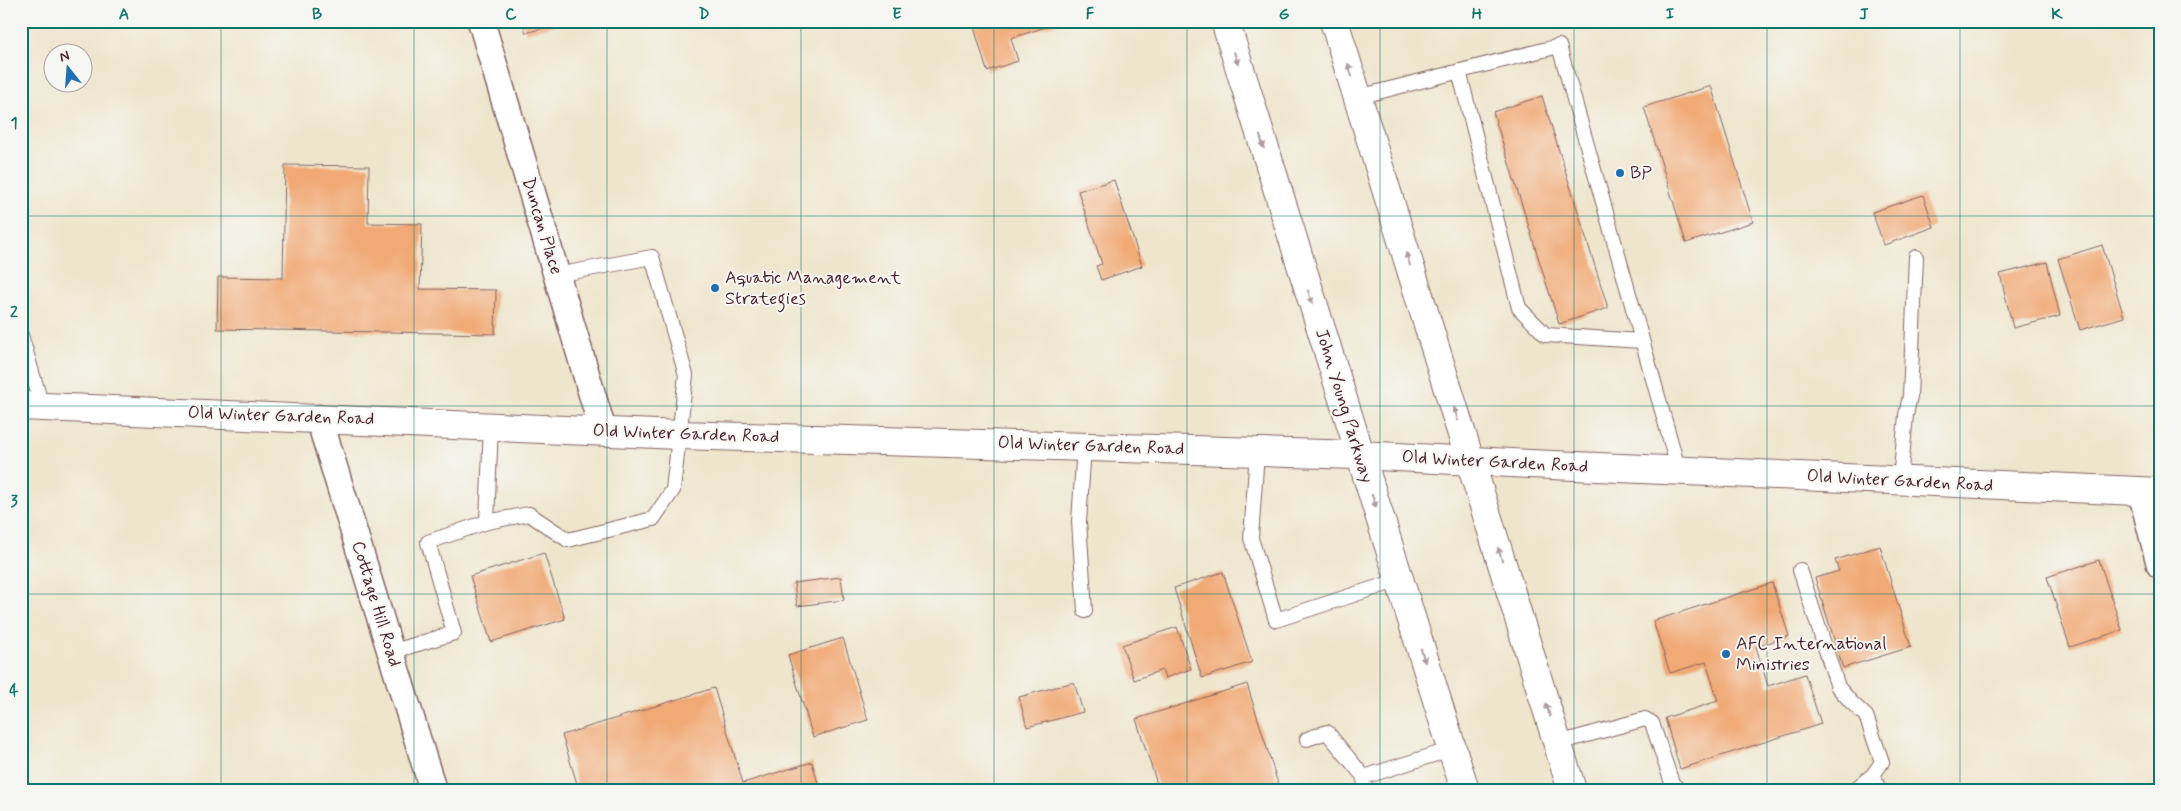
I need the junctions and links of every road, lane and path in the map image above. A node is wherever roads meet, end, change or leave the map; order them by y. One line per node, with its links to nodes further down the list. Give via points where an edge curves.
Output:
1 (481, 21): 7 (street, Duncan Place)
2 (1225, 21): 17 (main road, John Young Parkway, one-way to 17)
3 (1334, 21): 5 (main road, one-way to 3)
4 (1459, 71): 5 (lane); 9 (lane, via 1519,308 1546,335); 9 (lane, via 1559,46)
5 (1358, 97): 18 (main road, one-way to 5)
6 (1916, 257): 20 (lane, via 1910,396)
7 (557, 274): 13 (street, Duncan Place); 14 (lane, via 652,257 686,375)
8 (21, 335): 10 (lane)
9 (1642, 341): 19 (lane)
10 (32, 406): 11 (main road, Old Winter Garden Road)
11 (318, 418): 12 (main road, Old Winter Garden Road); 27 (street, Cottage Hill Road)
12 (491, 425): 13 (main road, Old Winter Garden Road); 22 (lane)
13 (603, 431): 14 (main road, Old Winter Garden Road)
14 (679, 434): 15 (main road, Old Winter Garden Road); 22 (lane, via 673,490 653,518 568,540 529,514)
15 (1084, 446): 16 (main road, Old Winter Garden Road); 26 (lane, via 1080,522)
16 (1258, 452): 17 (main road, Old Winter Garden Road); 25 (lane, via 1251,538 1276,620)
17 (1359, 455): 18 (main road, Old Winter Garden Road); 25 (main road, John Young Parkway, one-way to 25)
18 (1471, 461): 19 (main road, Old Winter Garden Road); 29 (main road, one-way to 18)
19 (1679, 471): 20 (main road, Old Winter Garden Road)
20 (1900, 481): 21 (main road, Old Winter Garden Road)
21 (2151, 491): 23 (street)
22 (487, 522): 27 (lane, via 428,542 454,633)
23 (2160, 565)
24 (1800, 570): 31 (lane, via 1838,687 1866,716 1882,762)
25 (1399, 580): 30 (main road, John Young Parkway, one-way to 30)
26 (1084, 611)
27 (391, 652): 33 (street, Cottage Hill Road)
28 (1307, 739): 32 (lane, via 1327,732)
29 (1558, 743): 35 (main road); 36 (lane, via 1645,720 1652,723 1672,783)
30 (1452, 749): 32 (lane); 34 (main road, John Young Parkway)
31 (1873, 774): 37 (lane); 38 (lane)
32 (1364, 784)
33 (433, 790)
34 (1465, 790)
35 (1572, 790)
36 (1679, 790)
37 (1854, 790)
38 (1879, 790)

